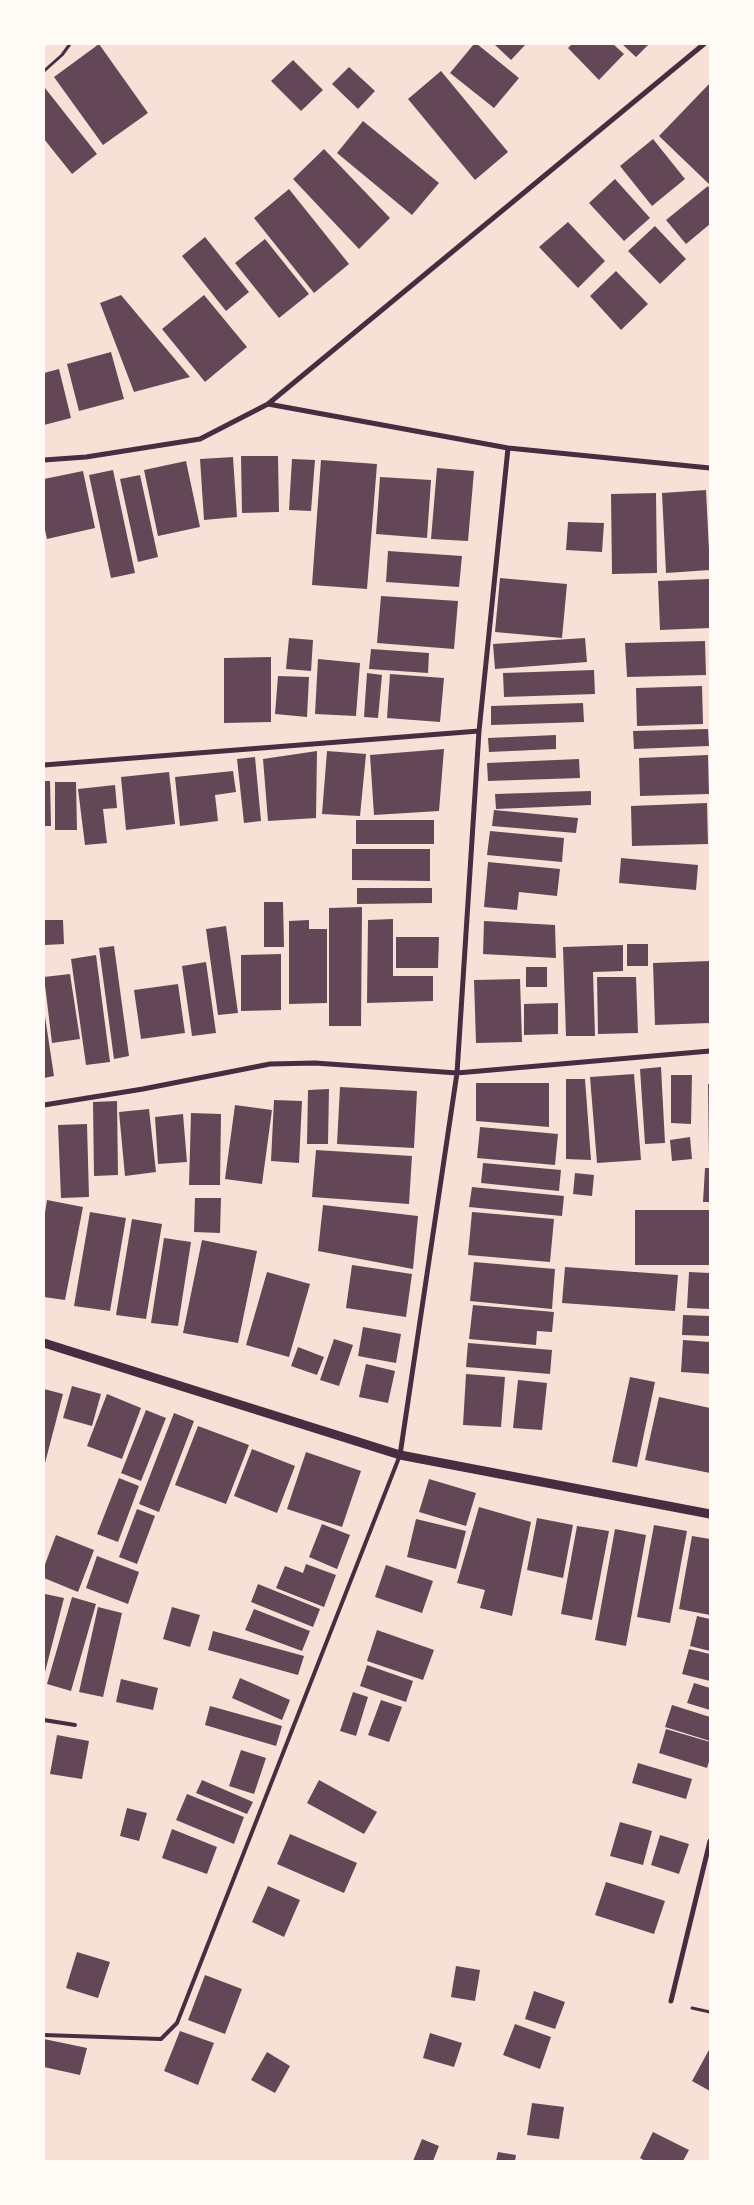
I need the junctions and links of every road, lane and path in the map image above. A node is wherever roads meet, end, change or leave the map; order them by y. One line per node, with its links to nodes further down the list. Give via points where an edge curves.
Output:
1 (70, 44): 3 (path)
2 (704, 44): 4 (street)
3 (44, 71)
4 (268, 404): 5 (street); 6 (street, via 200,440)
5 (508, 448): 7 (street); 8 (street)
6 (44, 460)
7 (710, 468)
8 (479, 731): 9 (street); 11 (street)
9 (44, 765)
10 (710, 1051): 11 (street)
11 (457, 1073): 12 (street, via 315,1062 270,1064 143,1090); 14 (street)
12 (44, 1105)
13 (44, 1343): 14 (street)
14 (400, 1455): 15 (street); 20 (lane, via 177,2023 161,2038)
15 (710, 1514)
16 (44, 1720): 17 (lane)
17 (75, 1725)
18 (710, 1841): 19 (street)
19 (671, 2001)
20 (44, 2034)

